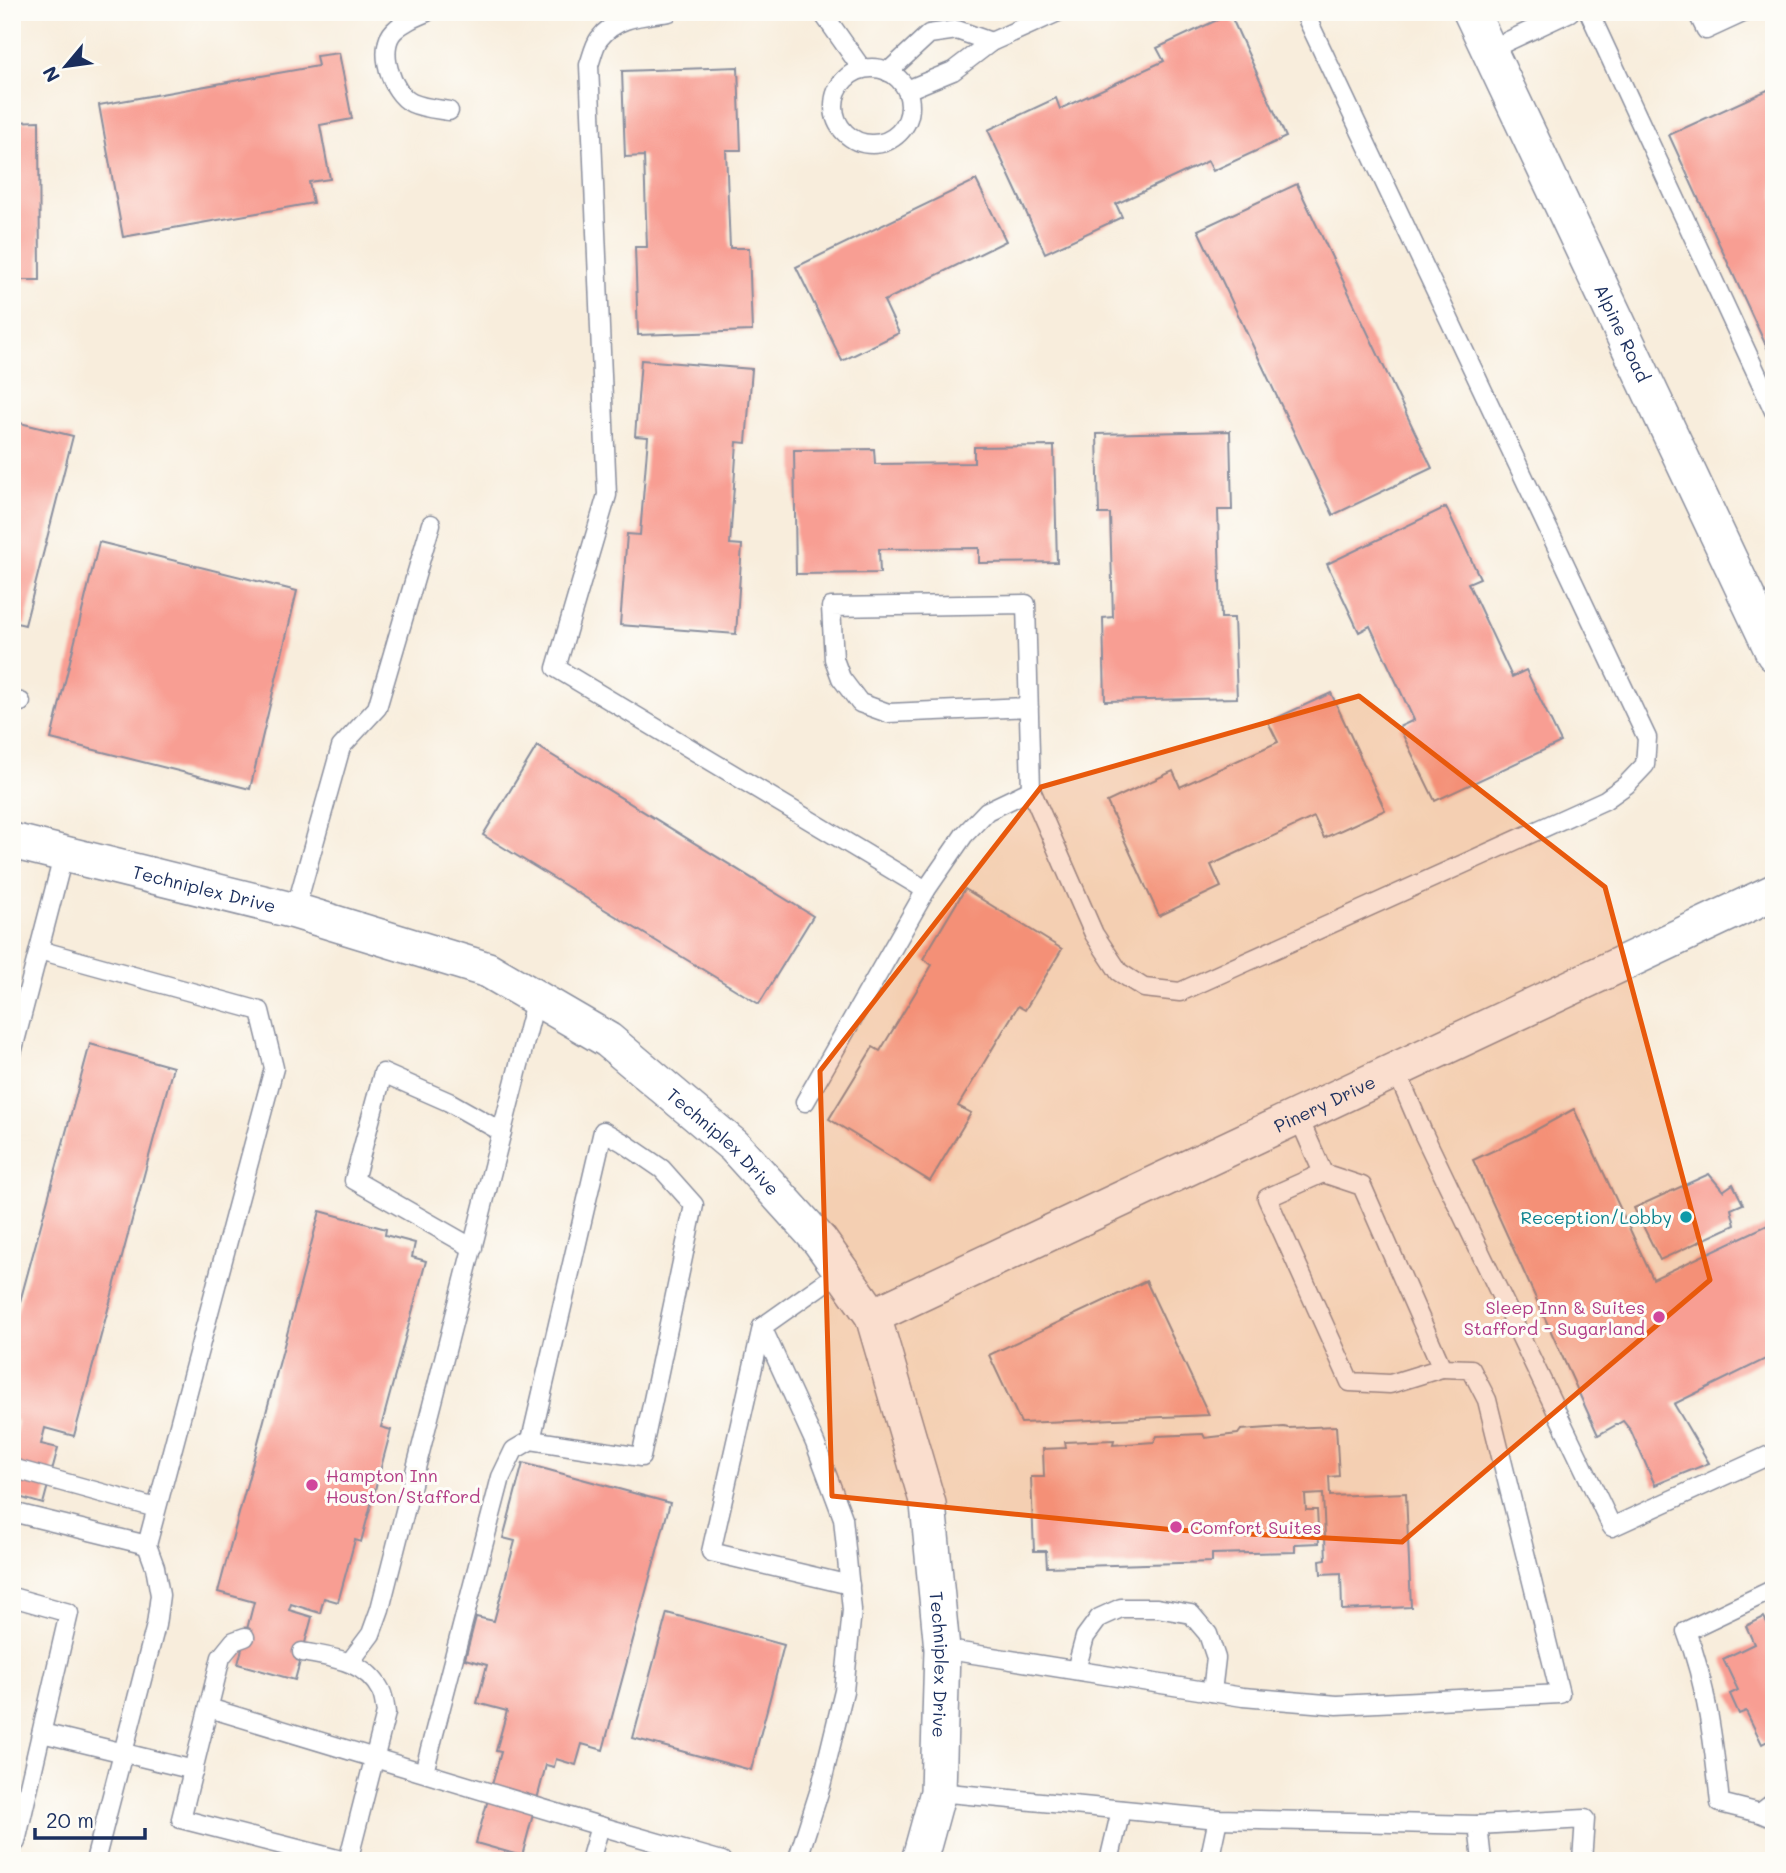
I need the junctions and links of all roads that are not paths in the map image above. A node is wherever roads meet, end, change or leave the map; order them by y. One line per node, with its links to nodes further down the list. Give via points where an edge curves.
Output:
1 (427, 12): 16 (lane, via 392,33 387,47 388,71 396,89 410,102)
2 (669, 12): 24 (lane, via 632,17 612,26 598,41 589,65 607,495 556,668)
3 (822, 12): 13 (lane)
4 (1058, 12): 11 (lane)
5 (1304, 12): 21 (lane, via 1647,738 1645,765 1605,800 1180,992 1144,988 1119,972 1094,934)
6 (1471, 12): 12 (street, Alpine Road)
7 (1570, 12): 12 (lane)
8 (1589, 12): 17 (lane)
9 (1697, 12): 10 (lane, via 1706,30)
10 (1745, 12)
11 (991, 42): 14 (lane, via 957,30 929,34); 15 (lane, via 953,71)
12 (1489, 50): 19 (street, Alpine Road)
13 (862, 69): 14 (lane); 15 (lane, via 843,82 834,103 839,125 857,142 883,143 904,128 910,116)
14 (888, 72): 15 (lane)
15 (907, 90)
16 (449, 111)
17 (1774, 411)
18 (431, 524): 26 (lane, via 377,708 341,747)
19 (1774, 654)
20 (1029, 707): 20 (lane, via 1026,604 831,607 834,659 841,678 860,703 888,713); 21 (lane)
21 (1031, 790): 24 (lane, via 987,811 964,835)
22 (12, 841): 23 (street, Techniplex Drive)
23 (65, 853): 26 (street, Techniplex Drive); 27 (lane)
24 (926, 890): 31 (lane)
25 (1774, 892): 30 (street, Pinery Drive)
26 (295, 911): 28 (street, Techniplex Drive, via 488,970)
27 (39, 950): 29 (lane); 43 (lane, via 260,1011 274,1068)
28 (536, 998): 33 (lane); 36 (street, Techniplex Drive, via 608,1040 734,1146 820,1241)
29 (12, 1053)
30 (1396, 1070): 32 (street, Pinery Drive); 41 (lane, via 1612,1527)
31 (805, 1102)
32 (1297, 1116): 34 (lane); 37 (street, Pinery Drive)
33 (502, 1132): 35 (lane); 35 (lane, via 383,1073 354,1180)
34 (1323, 1174): 39 (lane, via 1362,1186); 39 (lane, via 1267,1198 1350,1382 1391,1384)
35 (473, 1248): 52 (lane, via 380,1609 371,1634)
36 (841, 1271): 37 (street, Techniplex Drive); 38 (lane)
37 (873, 1316): 50 (street, Techniplex Drive, via 928,1504)
38 (762, 1327): 46 (lane, via 815,1443 843,1518); 46 (lane, via 711,1552)
39 (1442, 1368): 54 (lane, via 1471,1369 1487,1400 1560,1694 1337,1705)
40 (531, 1440): 40 (lane, via 641,1457 694,1205 662,1169 603,1131); 60 (lane, via 514,1450 501,1477)
41 (1774, 1453)
42 (12, 1468): 43 (lane)
43 (156, 1508): 45 (lane)
44 (12, 1512): 45 (lane)
45 (147, 1545): 57 (lane, via 160,1595)
46 (850, 1585): 72 (lane, via 844,1691)
47 (1774, 1589): 63 (lane, via 1686,1631 1697,1659 1720,1803)
48 (12, 1597): 56 (lane, via 69,1613)
49 (245, 1637): 55 (lane, via 234,1641 221,1657)
50 (942, 1649): 53 (lane); 61 (street, Techniplex Drive)
51 (302, 1652): 52 (lane)
52 (350, 1662): 58 (lane, via 366,1671 382,1692 386,1713)
53 (1076, 1670): 54 (lane); 54 (lane, via 1085,1637 1098,1618 1121,1608 1157,1608 1191,1614 1208,1634 1216,1658)
54 (1212, 1692)
55 (209, 1708): 58 (lane); 59 (lane)
56 (42, 1733): 57 (lane); 67 (lane, via 16,1842)
57 (124, 1753): 59 (lane); 68 (lane)
58 (374, 1758): 60 (lane); 69 (lane)
59 (194, 1770): 69 (lane, via 181,1819)
60 (424, 1772): 66 (lane)
61 (938, 1792): 62 (lane); 73 (street, Techniplex Drive)
62 (1121, 1810): 64 (lane); 74 (lane)
63 (1769, 1811)
64 (1219, 1819): 65 (lane); 75 (lane)
65 (1478, 1825): 76 (lane); 77 (lane, via 1585,1819)
66 (600, 1826): 70 (lane); 71 (lane)
67 (12, 1841)
68 (95, 1861)
69 (346, 1861)
70 (590, 1861)
71 (722, 1861)
72 (797, 1861)
73 (919, 1861)
74 (1109, 1861)
75 (1209, 1861)
76 (1482, 1861)
77 (1582, 1861)

